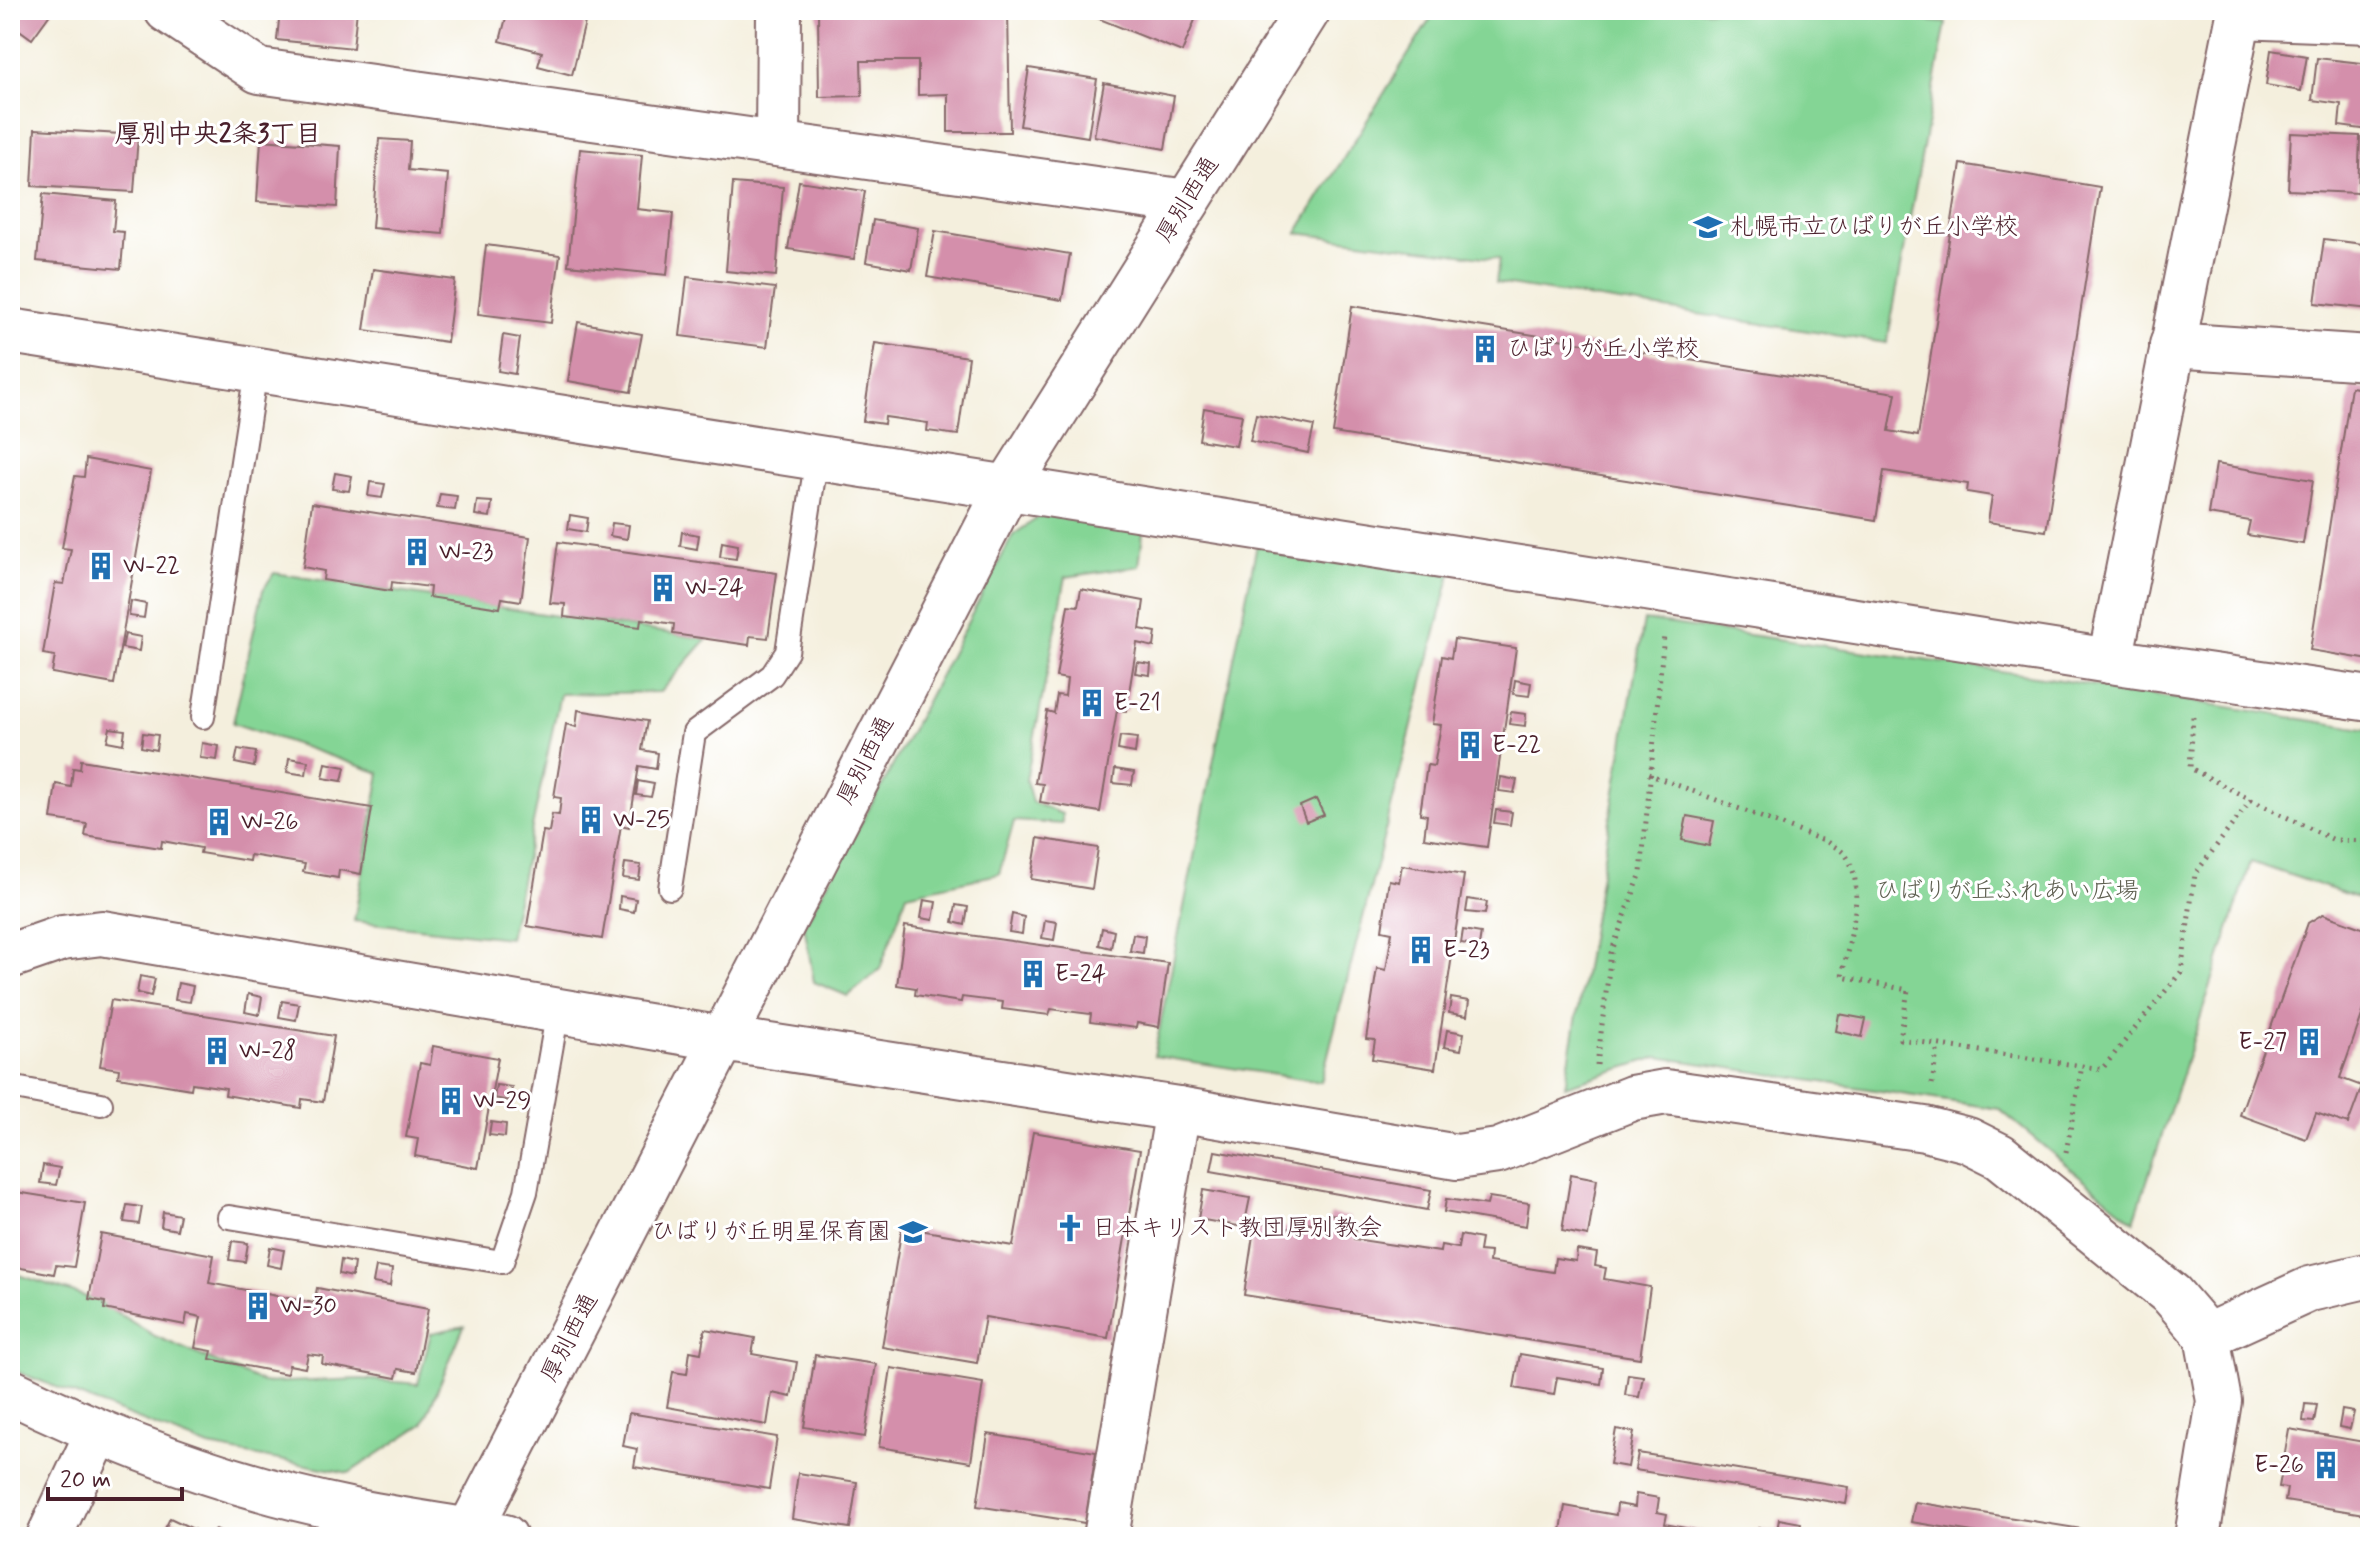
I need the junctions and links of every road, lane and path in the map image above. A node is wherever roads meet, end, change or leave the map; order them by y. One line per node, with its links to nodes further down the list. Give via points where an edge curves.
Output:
1 (779, 10): 6 (street)
2 (1308, 10): 7 (street, 厚別西通)
3 (2240, 13): 5 (street); 9 (street)
4 (192, 17): 6 (street, via 259,71)
5 (2370, 21)
6 (778, 142): 7 (street)
7 (1187, 202): 13 (street, 厚別西通)
8 (10, 332): 11 (street)
9 (2172, 345): 10 (street); 15 (street)
10 (2370, 358)
11 (256, 370): 12 (street); 18 (lane)
12 (817, 456): 13 (street); 22 (lane, via 787,652 772,675 694,733)
13 (1008, 487): 14 (street); 25 (street, 厚別西通)
14 (1669, 590): 15 (street); 19 (path)
15 (2110, 661): 16 (street)
16 (2195, 674): 17 (street); 20 (path, via 2190,768)
17 (2370, 699)
18 (203, 717)
19 (1648, 774): 26 (path, via 1827,842 1846,854 1855,876 1855,897 1842,977 1908,990 1900,1039); 30 (path, via 1641,873 1611,953)
20 (2251, 800): 21 (path, via 2334,840); 26 (path, via 2195,874 2181,972 2102,1069)
21 (2370, 841)
22 (670, 888)
23 (10, 956): 24 (street, via 62,938 102,933)
24 (558, 1010): 25 (street); 32 (lane, via 526,1192 502,1262)
25 (723, 1039): 29 (street); 37 (street, 厚別西通)
26 (2082, 1066): 31 (path)
27 (10, 1087): 28 (lane)
28 (101, 1104)
29 (1178, 1109): 30 (street, via 1457,1157 1498,1151); 39 (street)
30 (1591, 1114): 31 (street, via 1666,1092 1925,1129 1968,1140 2000,1156)
31 (2057, 1202): 34 (street, via 2172,1295)
32 (229, 1217)
33 (2370, 1275): 34 (street, via 2310,1289)
34 (2207, 1336): 40 (street, via 2219,1401)
35 (10, 1391): 36 (street)
36 (97, 1434): 37 (street, via 197,1470 347,1510); 38 (street)
37 (480, 1535)
38 (49, 1537)
39 (1106, 1537)
40 (2197, 1537)

